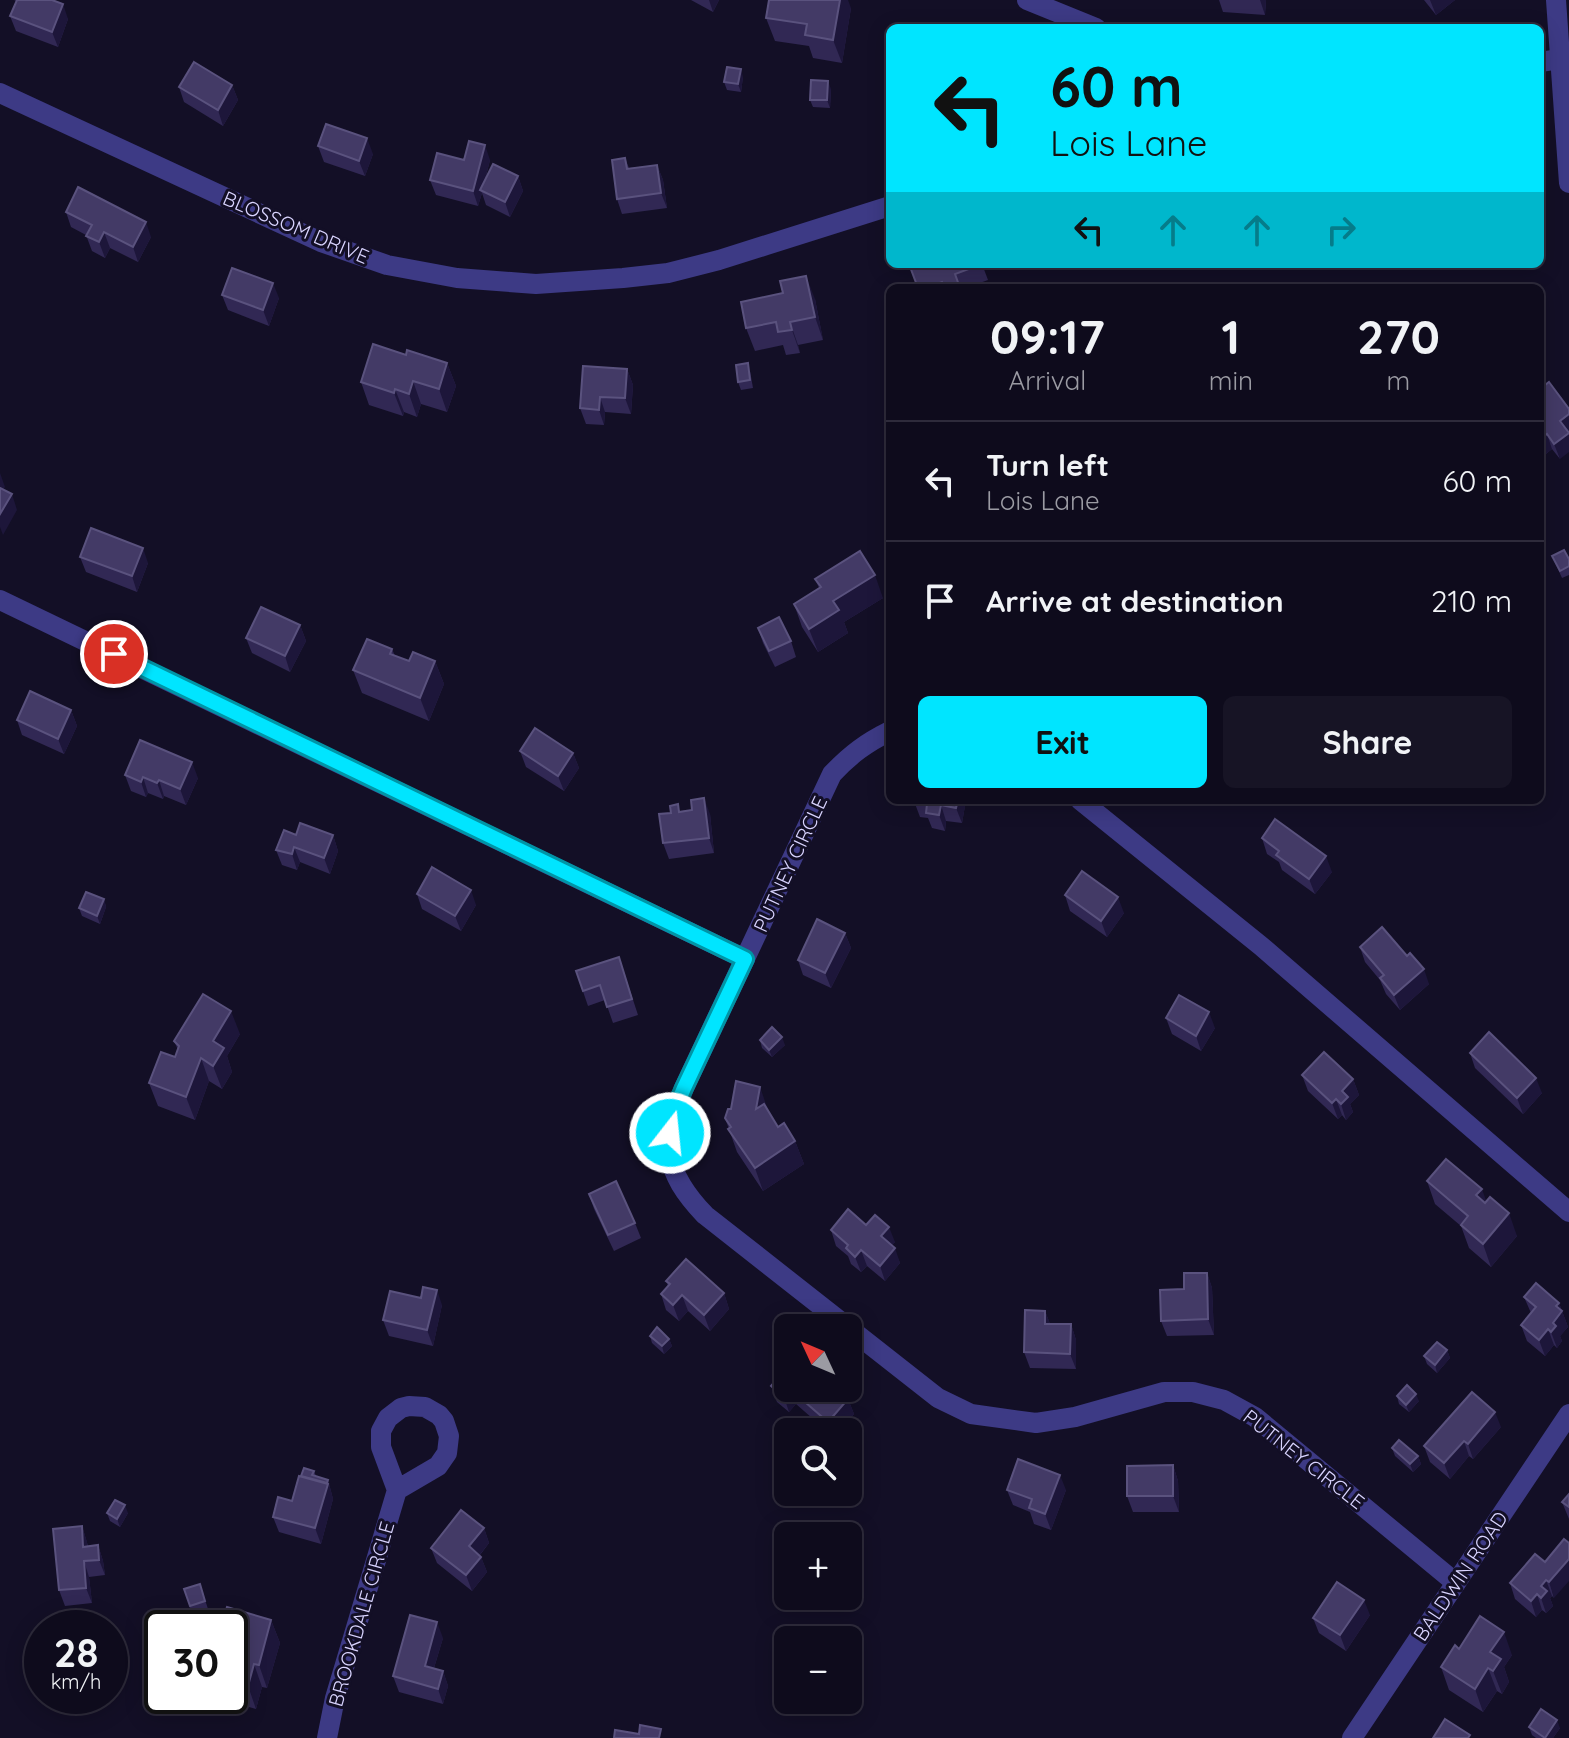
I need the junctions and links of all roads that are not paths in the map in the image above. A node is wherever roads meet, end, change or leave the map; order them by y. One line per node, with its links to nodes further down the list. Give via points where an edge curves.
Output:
1 (1027, 0): 3 (street)
2 (1556, 0): 4 (street)
3 (1086, 24)
4 (1550, 60): 6 (street)
5 (0, 93): 7 (street, BLOSSOM DRIVE, via 321,242 387,265 457,278 536,284 668,273)
6 (1569, 183)
7 (886, 207)
8 (0, 600): 11 (street)
9 (886, 733): 11 (street, PUTNEY CIRCLE, via 850,755 832,774)
10 (1085, 804): 12 (street, via 1261,946)
11 (745, 959): 15 (street, PUTNEY CIRCLE, via 672,1116 673,1170 705,1215 938,1398 971,1414 1036,1423 1164,1392 1224,1400 1255,1417)
12 (1569, 1212)
13 (1569, 1414): 15 (street, BALDWIN ROAD)
14 (397, 1490): 16 (street, BROOKDALE CIRCLE)
15 (1456, 1583): 17 (street, BALDWIN ROAD)
16 (327, 1738)
17 (1352, 1738)

